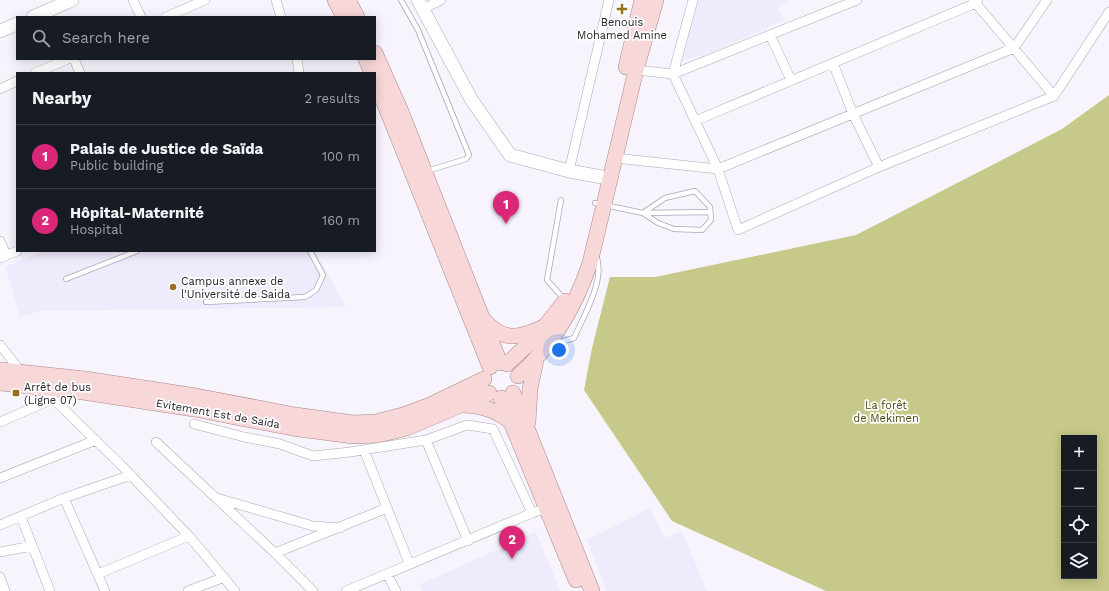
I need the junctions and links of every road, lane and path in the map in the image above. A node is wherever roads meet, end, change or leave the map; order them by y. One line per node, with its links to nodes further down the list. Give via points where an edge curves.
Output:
1 (72, 0): 18 (street)
2 (134, 0): 19 (street)
3 (205, 0): 20 (street)
4 (276, 0): 21 (street)
5 (335, 0): 22 (main road)
6 (348, 0): 23 (main road)
7 (401, 0): 50 (lane, via 418,30 469,155 466,159)
8 (441, 0): 16 (street)
9 (609, 0): 51 (street)
10 (642, 0): 52 (main road)
11 (656, 0): 34 (main road)
12 (693, 0): 39 (street)
13 (857, 0): 26 (street)
14 (1047, 0): 27 (street)
15 (976, 1): 27 (street); 33 (street)
16 (421, 4): 51 (street, via 471,99 510,155)
17 (1109, 12): 44 (street)
18 (35, 16)
19 (141, 16)
20 (168, 16)
21 (281, 16)
22 (343, 16)
23 (356, 16)
24 (16, 24): 25 (street)
25 (0, 31)
26 (770, 35): 39 (street); 40 (street)
27 (1014, 48): 44 (street); 45 (street)
28 (376, 55): 50 (main road)
29 (66, 60): 35 (street)
30 (74, 60): 36 (street)
31 (297, 60): 37 (street)
32 (366, 60): 38 (main road)
33 (833, 63): 40 (street); 45 (street)
34 (636, 70): 39 (street); 47 (main road)
35 (37, 72)
36 (80, 72)
37 (299, 72)
38 (372, 72)
39 (673, 74): 46 (street)
40 (791, 80): 46 (street)
41 (16, 81): 43 (street)
42 (376, 82): 71 (main road)
43 (0, 89)
44 (1054, 96): 48 (street)
45 (853, 114): 48 (street); 49 (street)
46 (695, 120): 49 (street)
47 (615, 158): 49 (street); 54 (main road)
48 (879, 167): 49 (street, via 738,230)
49 (718, 169)
50 (425, 171): 65 (main road)
51 (569, 171): 52 (street)
52 (602, 177): 54 (main road)
53 (561, 200): 63 (lane, via 547,280)
54 (599, 203): 56 (lane); 63 (main road); 68 (main road, via 593,248 581,288 571,308)
55 (710, 212): 56 (lane); 56 (lane, via 710,220 702,230 674,228); 56 (lane, via 710,207 695,191 664,198)
56 (643, 213)
57 (0, 241): 61 (street)
58 (16, 251): 61 (street)
59 (135, 252): 62 (lane)
60 (311, 252): 64 (lane, via 323,275 316,290 305,296)
61 (3, 256)
62 (66, 280)
63 (565, 300): 66 (main road)
64 (206, 302)
65 (481, 316): 66 (main road, via 493,330 505,335 525,335); 71 (main road)
66 (543, 327): 71 (main road)
67 (0, 345): 70 (street)
68 (536, 360): 71 (main road, via 518,376 519,384); 79 (main road, via 529,396)
69 (0, 370): 70 (main road)
70 (21, 372): 71 (main road, via 196,396 353,423 376,422 403,415); 73 (street)
71 (498, 380): 75 (main road, Evitement Est de Saida); 77 (main road); 79 (main road)
72 (0, 383): 73 (main road, Evitement Est de Saida)
73 (41, 388): 74 (street); 75 (main road, Evitement Est de Saida, via 194,409 299,429 353,436 378,435 407,428)
74 (53, 399): 76 (street); 80 (street)
75 (464, 405): 77 (main road, via 489,409)
76 (0, 422)
77 (511, 422): 88 (main road)
78 (194, 424): 83 (street, via 280,444 313,456)
79 (529, 433): 88 (main road)
80 (96, 440): 84 (street); 85 (street)
81 (426, 440): 83 (street); 90 (street, via 467,425 493,429); 95 (street)
82 (156, 442): 87 (street)
83 (364, 450): 89 (street)
84 (130, 475): 86 (street); 94 (street)
85 (0, 478)
86 (64, 498): 91 (street); 100 (street)
87 (216, 498): 93 (street, via 314,526); 98 (street)
88 (553, 507): 90 (street); 112 (main road); 113 (main road)
89 (387, 508): 93 (street); 99 (street)
90 (532, 513): 95 (street)
91 (21, 517): 92 (street); 96 (street)
92 (0, 525)
93 (340, 528): 98 (street)
94 (189, 536): 100 (street); 103 (street)
95 (468, 541): 99 (street)
96 (32, 546): 97 (street); 105 (street)
97 (0, 552)
98 (275, 553): 109 (street)
99 (409, 564): 101 (street)
100 (98, 574): 106 (street)
101 (387, 574): 110 (street); 111 (street)
102 (0, 577): 104 (street)
103 (222, 578): 107 (street); 108 (street)
104 (5, 591)
105 (50, 591)
106 (104, 591)
107 (188, 591)
108 (235, 591)
109 (313, 591)
110 (346, 591)
111 (396, 591)
112 (581, 591)
113 (592, 591)

